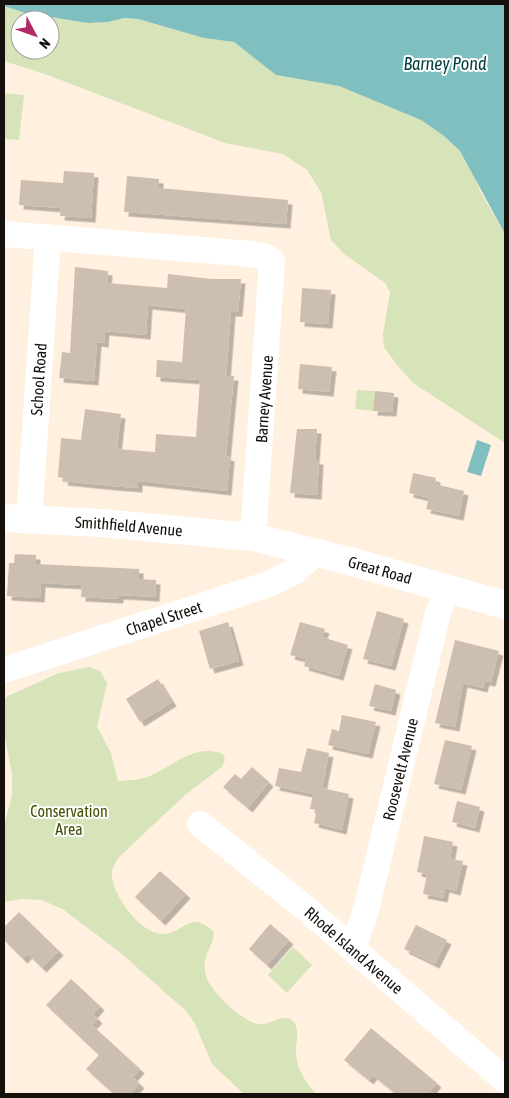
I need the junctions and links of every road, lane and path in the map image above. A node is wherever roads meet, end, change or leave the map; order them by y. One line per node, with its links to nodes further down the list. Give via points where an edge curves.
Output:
1 (4, 234): 2 (street)
2 (48, 237): 3 (street, School Road); 4 (street, Barney Avenue, via 250,254 266,256 272,261)
3 (16, 519): 4 (main road, Smithfield Avenue)
4 (253, 537): 5 (main road, Great Road)
5 (315, 553): 6 (main road, Great Road); 8 (street, Chapel Street, via 295,571 269,584)
6 (448, 588): 7 (main road, Great Road); 10 (street, Roosevelt Avenue, via 438,613 366,910)
7 (505, 606)
8 (4, 670)
9 (200, 824): 10 (street, Rhode Island Avenue)
10 (353, 949): 11 (street, Rhode Island Avenue)
11 (505, 1080)

